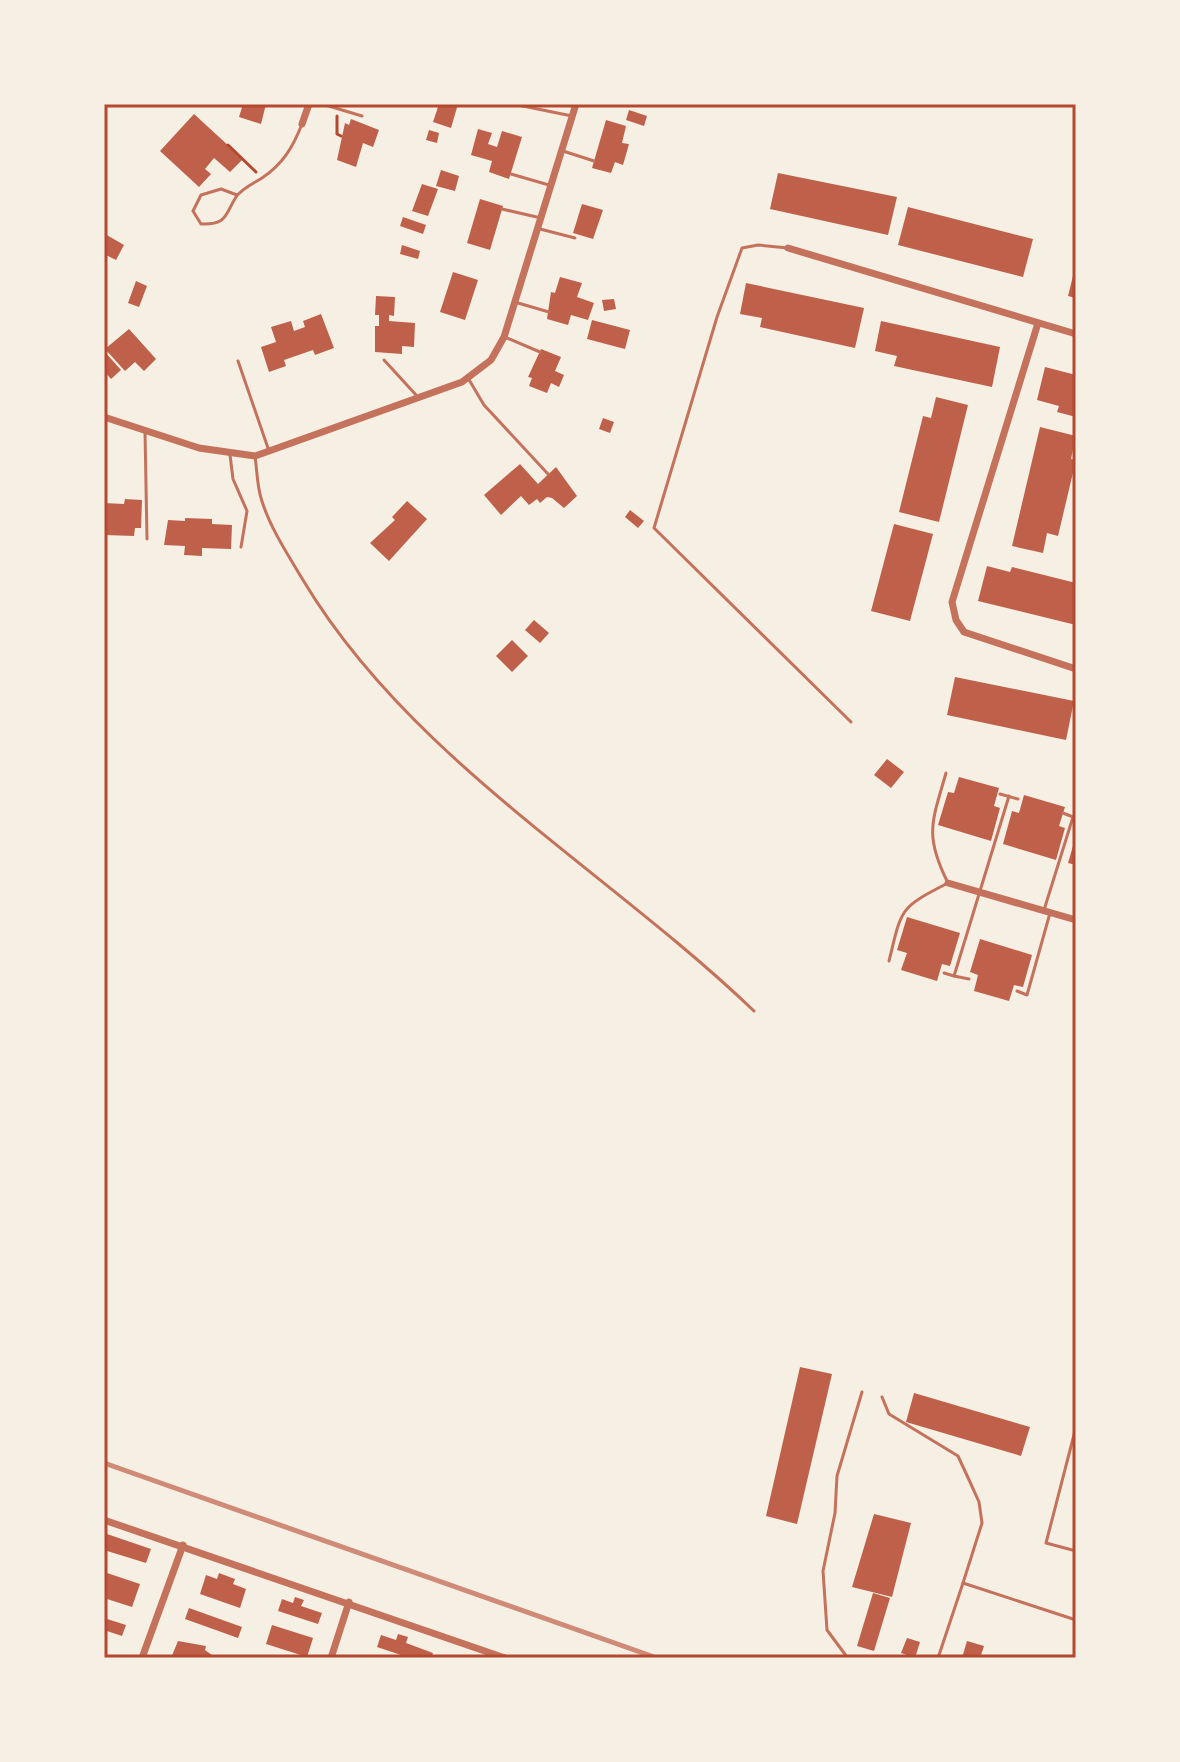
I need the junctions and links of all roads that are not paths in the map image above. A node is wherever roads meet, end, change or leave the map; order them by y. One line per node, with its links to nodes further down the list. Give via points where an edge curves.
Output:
1 (309, 104): 7 (street)
2 (322, 104): 5 (lane)
3 (513, 104): 6 (lane)
4 (576, 104): 6 (street)
5 (362, 116)
6 (572, 116): 8 (street)
7 (302, 124): 12 (lane, via 293,148)
8 (561, 150): 9 (lane); 11 (street)
9 (594, 161)
10 (511, 174): 11 (lane)
11 (551, 185): 14 (street)
12 (237, 195): 12 (lane, via 221,189 201,195 193,211 201,224 214,225 230,213)
13 (502, 209): 14 (lane)
14 (541, 218): 15 (street)
15 (537, 229): 16 (lane); 18 (street)
16 (575, 238)
17 (788, 248): 20 (street); 37 (lane, via 742,248 654,528)
18 (515, 302): 19 (lane); 22 (street)
19 (549, 312)
20 (1038, 323): 21 (street); 36 (street, via 952,602 964,632)
21 (1076, 334)
22 (504, 337): 23 (lane); 26 (street, via 491,360)
23 (540, 352)
24 (384, 360): 27 (lane)
25 (238, 361): 30 (lane)
26 (468, 378): 27 (street); 33 (lane, via 484,405)
27 (420, 399): 30 (street)
28 (104, 417): 29 (street)
29 (145, 431): 31 (street); 34 (lane)
30 (269, 451): 32 (street)
31 (230, 454): 32 (street); 35 (lane, via 233,479 247,511)
32 (255, 456): 53 (lane, via 261,498 290,558 328,622 371,675 490,789)
33 (548, 474)
34 (147, 539)
35 (241, 547)
36 (1076, 669)
37 (851, 722)
38 (946, 773): 44 (lane, via 932,822 933,852)
39 (1000, 794): 40 (lane)
40 (1009, 796): 41 (lane); 45 (lane)
41 (1018, 799)
42 (1063, 813): 43 (lane)
43 (1075, 818): 46 (lane)
44 (948, 883): 45 (street); 48 (lane, via 901,912)
45 (981, 893): 46 (street); 50 (lane)
46 (1047, 912): 47 (street); 52 (lane, via 1027,995)
47 (1076, 920)
48 (889, 961)
49 (944, 973): 50 (lane)
50 (954, 976): 51 (lane)
51 (969, 979)
52 (1017, 991)
53 (754, 1011)
54 (862, 1392): 66 (lane, via 837,1476 823,1571 827,1630)
55 (882, 1397): 60 (lane, via 889,1414 958,1456 979,1502 982,1523)
56 (1076, 1427): 59 (lane, via 1046,1543)
57 (104, 1520): 58 (street)
58 (183, 1545): 61 (street); 63 (street)
59 (1076, 1551)
60 (963, 1583): 62 (lane); 67 (lane)
61 (349, 1602): 64 (street); 65 (street)
62 (1076, 1620)
63 (142, 1658)
64 (331, 1658)
65 (505, 1658)
66 (852, 1658)
67 (938, 1658)

